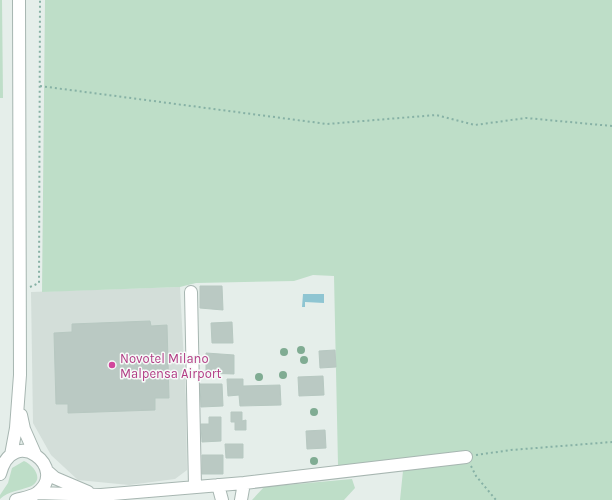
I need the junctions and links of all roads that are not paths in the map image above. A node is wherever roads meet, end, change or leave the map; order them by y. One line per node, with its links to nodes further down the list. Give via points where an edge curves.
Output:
1 (19, 0): 3 (street)
2 (191, 292): 11 (street)
3 (19, 402): 4 (street, via 24,429); 5 (street)
4 (36, 454): 5 (street, via 26,451); 7 (street)
5 (11, 455): 8 (street, via 3,463)
6 (466, 456): 9 (street)
7 (47, 471): 12 (street, via 72,486); 14 (street, via 44,486)
8 (0, 474)
9 (244, 483): 10 (street); 16 (street)
10 (218, 485): 11 (street); 15 (street)
11 (195, 487): 13 (street)
12 (101, 495): 13 (street); 14 (street)
13 (139, 496)
14 (27, 497)
15 (222, 500)
16 (241, 500)

